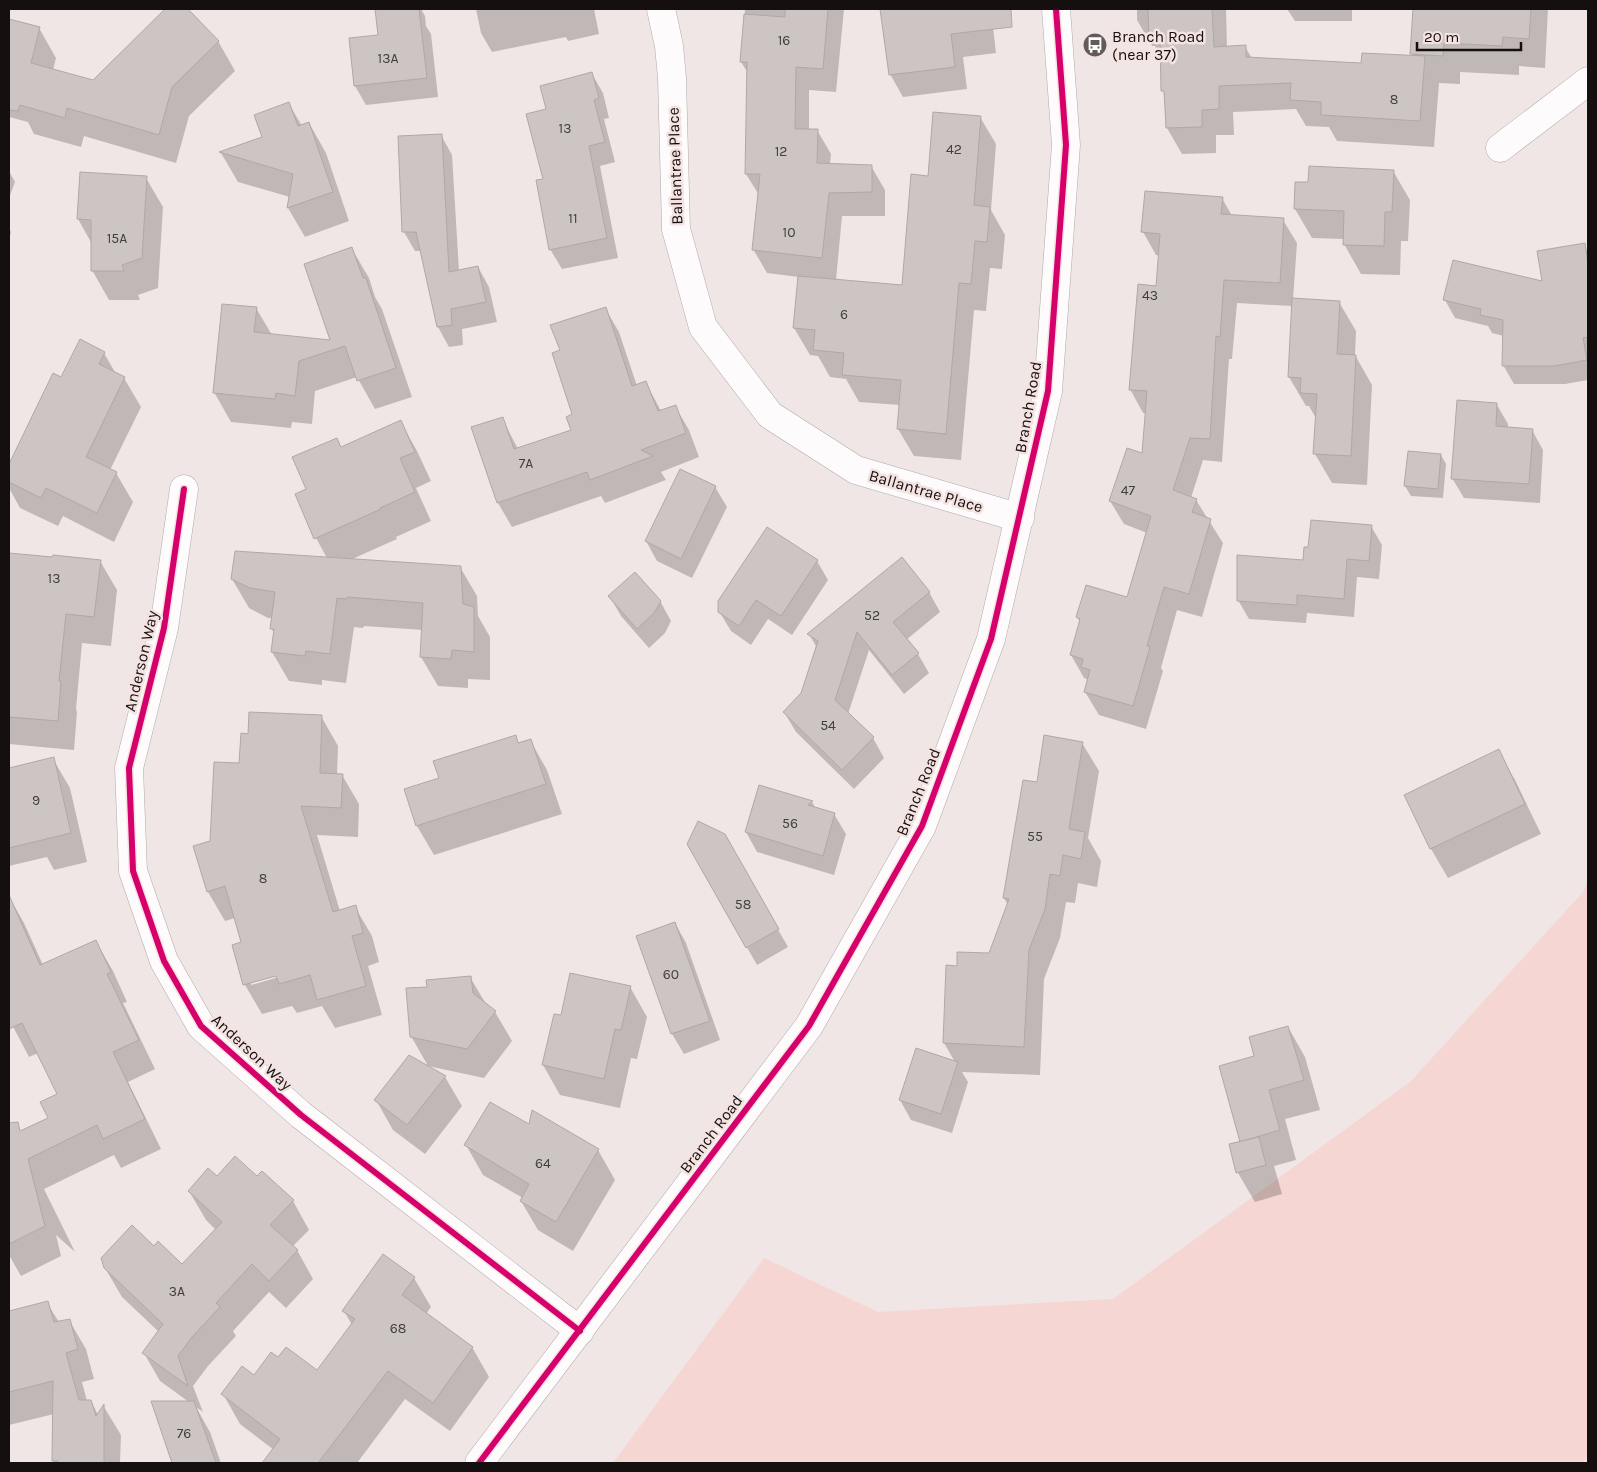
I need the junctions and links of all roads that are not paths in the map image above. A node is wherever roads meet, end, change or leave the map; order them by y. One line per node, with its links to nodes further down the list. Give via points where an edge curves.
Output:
1 (661, 9): 6 (street, Ballantrae Place, via 672,78 676,229 703,327 770,415 856,470)
2 (1056, 9): 6 (street, Branch Road, via 1066,145 1048,391)
3 (1588, 81): 4 (street)
4 (1500, 148)
5 (184, 489): 7 (street, Anderson Way, via 164,628 129,768 133,872 164,961 201,1026 301,1116)
6 (1020, 518): 7 (street, Branch Road, via 991,639 922,826 809,1026)
7 (580, 1332): 8 (street, Branch Road)
8 (480, 1463)

